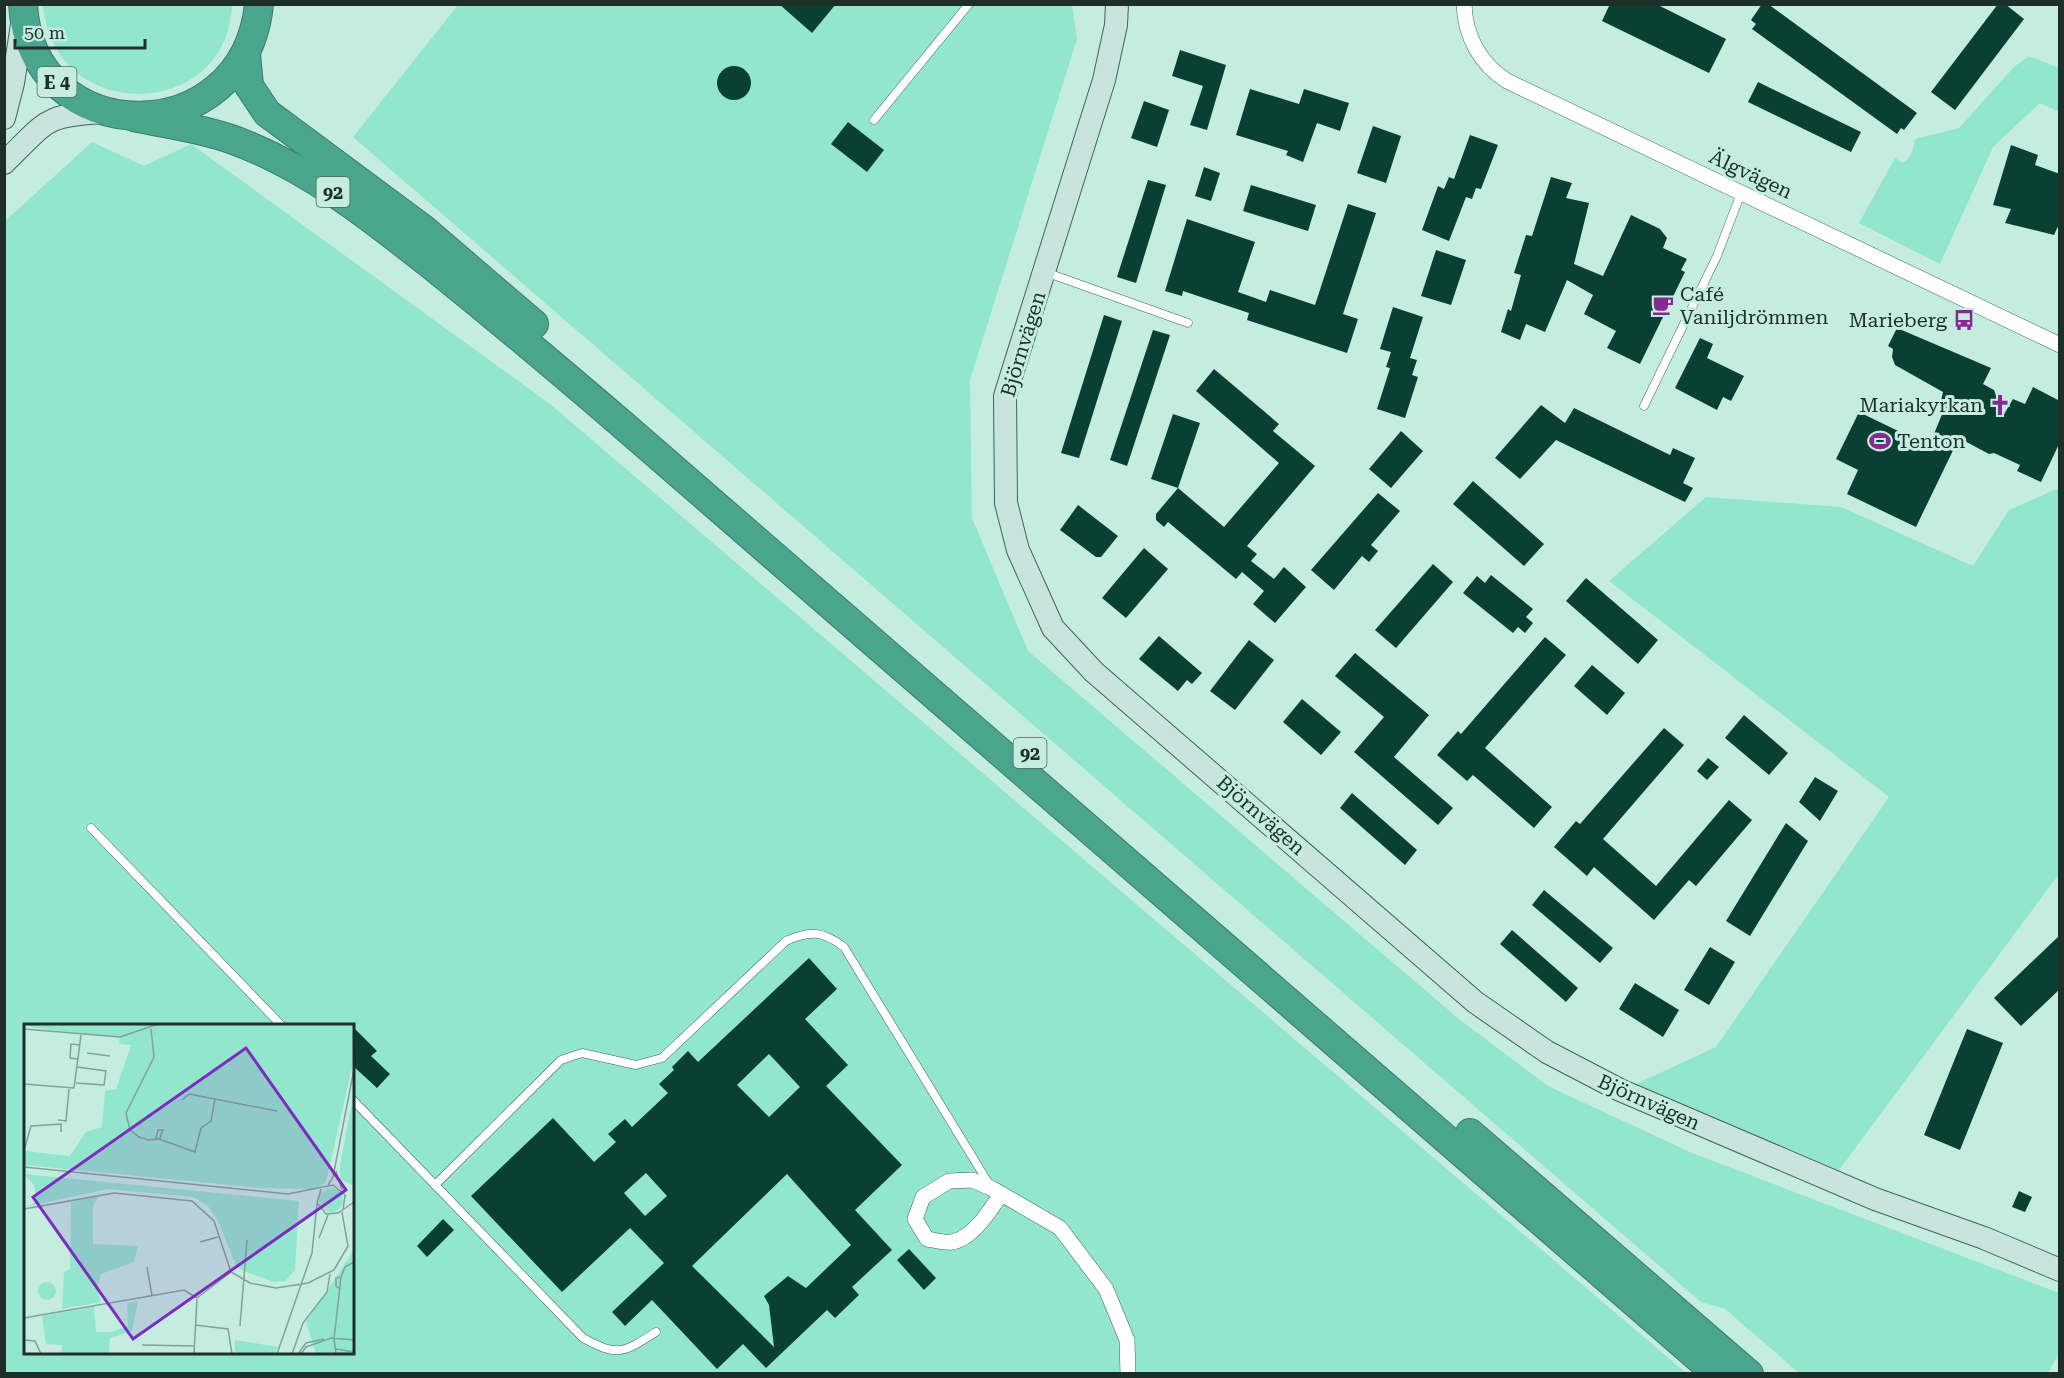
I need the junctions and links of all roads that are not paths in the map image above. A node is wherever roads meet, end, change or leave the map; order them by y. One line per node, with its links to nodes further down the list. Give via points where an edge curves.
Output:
1 (259, 4): 7 (highway)
2 (277, 4): 7 (highway)
3 (969, 4): 10 (lane)
4 (1117, 4): 13 (street, Björnvägen, via 1104,80)
5 (1464, 4): 12 (street, Älgvägen, via 1473,42 1496,73)
6 (23, 9): 8 (highway, E 4, via 33,46 50,75 76,98); 9 (street)
7 (249, 45): 8 (highway, via 229,79 206,98 179,111); 26 (highway, 92, via 249,86 280,126 422,228 480,277)
8 (120, 115): 11 (street, via 66,114 52,118); 25 (highway, 92, via 196,129 264,153 344,199 398,239 614,418)
9 (4, 118)
10 (874, 120)
11 (4, 163)
12 (1741, 193): 15 (street, Älgvägen); 16 (lane, via 1717,256)
13 (1045, 272): 14 (lane); 22 (street, Björnvägen, via 1005,396 1006,502 1018,550 1053,628 1094,672 1475,1002 1547,1052 1620,1090 1714,1131 1875,1199)
14 (1188, 323)
15 (2060, 345)
16 (1644, 406)
17 (91, 828): 18 (lane)
18 (280, 1024)
19 (354, 1101): 20 (lane)
20 (435, 1185): 21 (lane, via 561,1060 582,1053 636,1065 662,1058 786,941 806,932 831,937 844,947); 23 (lane, via 583,1338 607,1351 625,1351)
21 (996, 1191): 21 (street, via 990,1210 969,1232 952,1242 927,1239 915,1219 923,1197 949,1181 972,1180); 24 (street, via 1060,1228 1085,1257 1106,1289 1127,1340)
22 (2060, 1270)
23 (656, 1332)
24 (1128, 1374)
25 (1718, 1374)
26 (1749, 1374)

